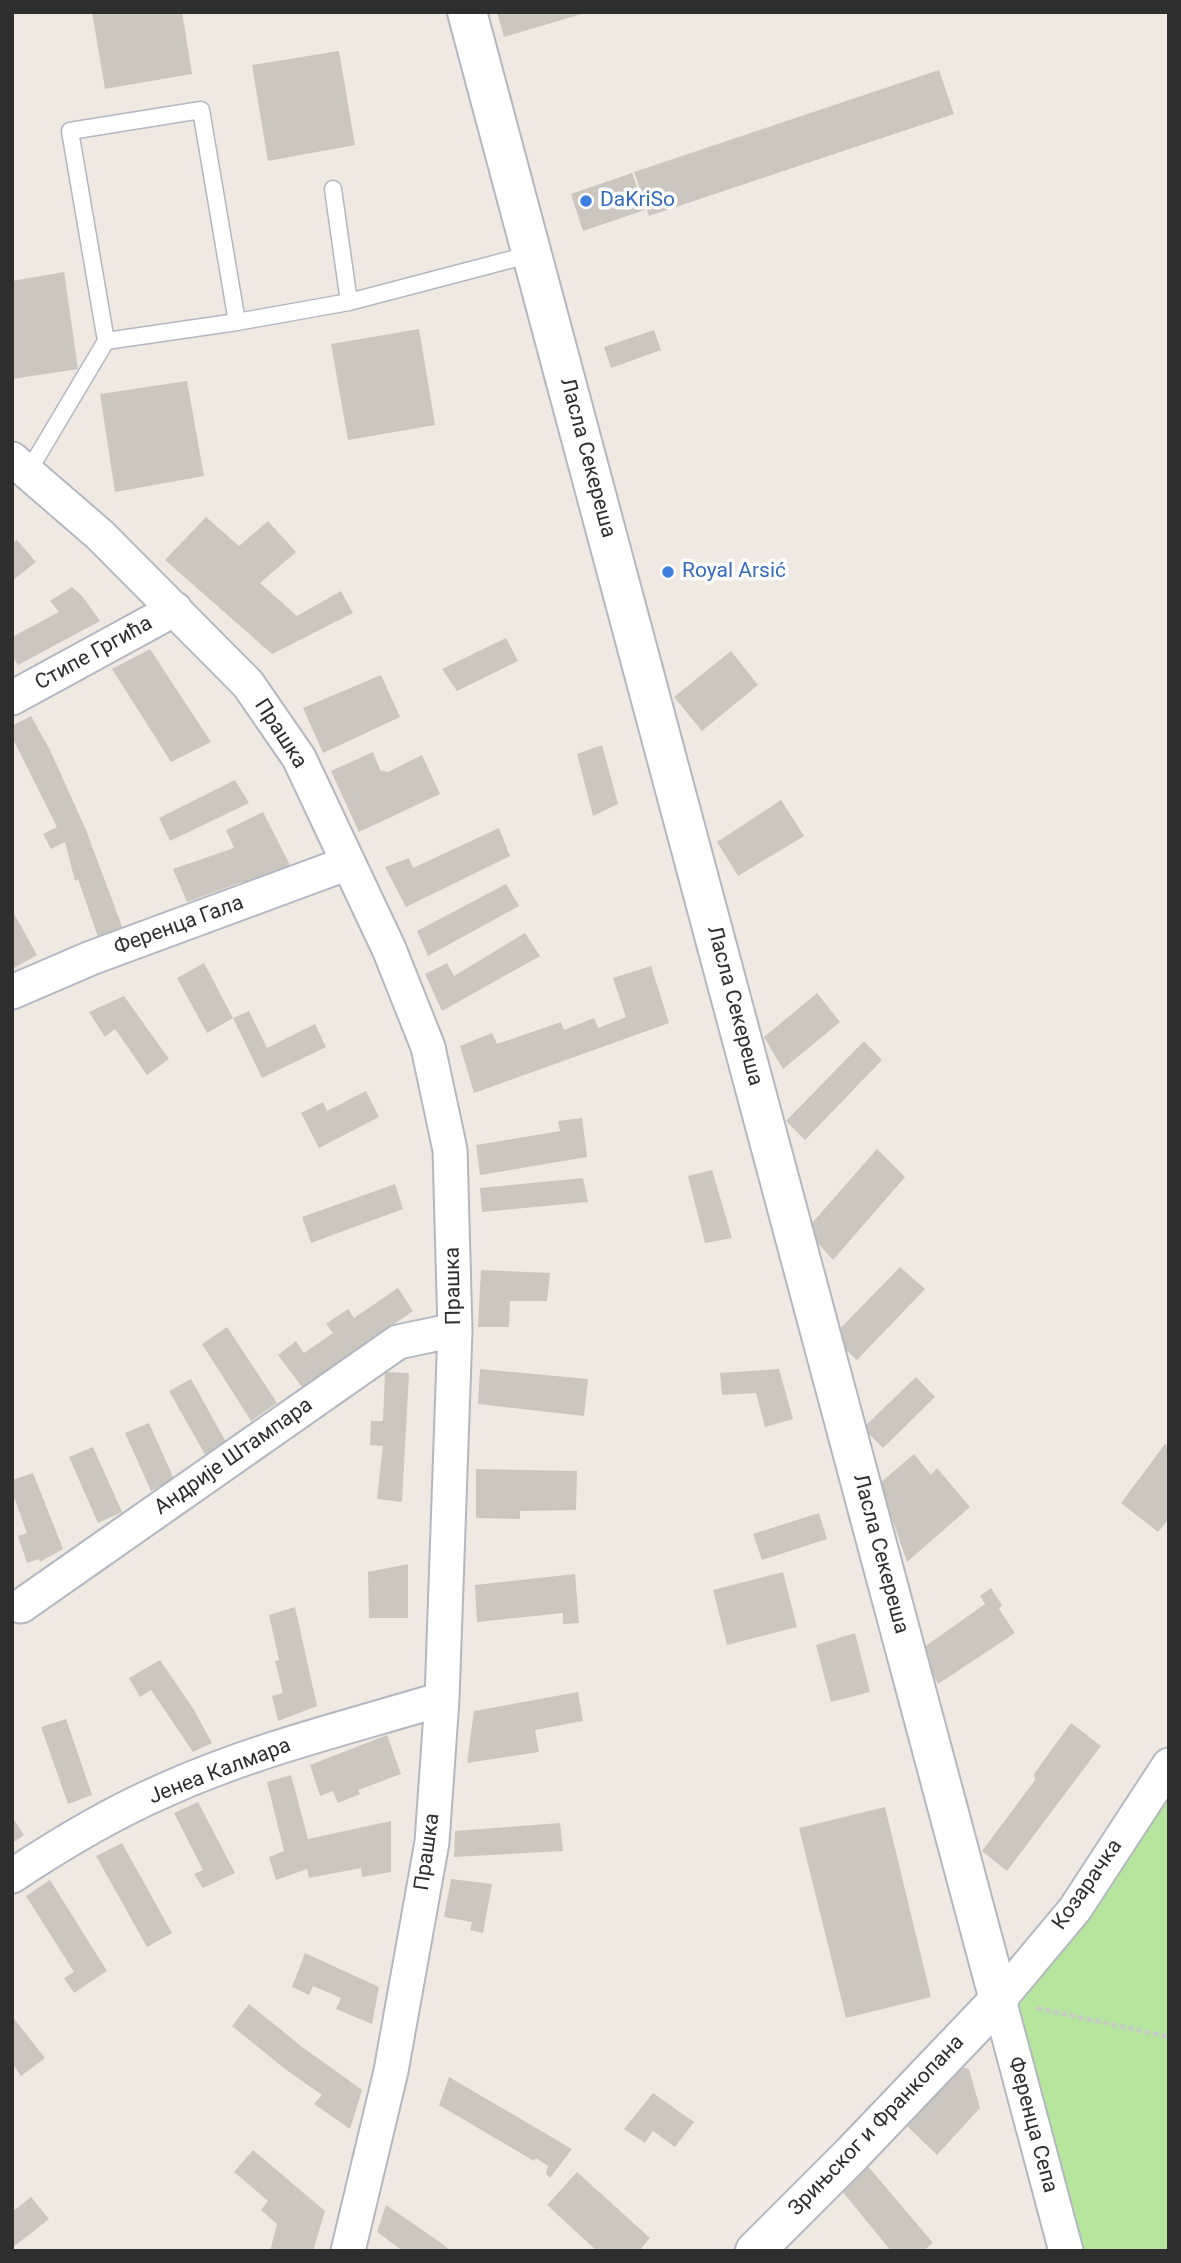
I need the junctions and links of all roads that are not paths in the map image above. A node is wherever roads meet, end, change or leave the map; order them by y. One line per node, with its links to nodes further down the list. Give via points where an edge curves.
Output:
1 (467, 12): 3 (street, Ласла Секереша)
2 (332, 189): 4 (lane)
3 (532, 254): 4 (lane); 17 (street, Ласла Секереша)
4 (349, 302): 5 (lane)
5 (237, 322): 6 (lane); 6 (lane, via 201,110 70,131)
6 (106, 341): 7 (lane)
7 (20, 465): 8 (street, Прашка, via 100,534)
8 (175, 609): 9 (street, Стипе Гргића); 10 (street, Прашка, via 248,684 299,758)
9 (12, 698)
10 (348, 863): 11 (street, Ференца Гала); 12 (street, Прашка, via 428,1047 450,1150)
11 (12, 992)
12 (455, 1330): 13 (street, Андрије Штампара, via 398,1342); 14 (street, Прашка)
13 (21, 1606)
14 (442, 1699): 16 (street, Јенеа Калмара, via 266,1752 164,1790 55,1847); 18 (street, Прашка, via 432,1842 391,2071)
15 (1169, 1765): 17 (street, Козарачка, via 1075,1909)
16 (12, 1876)
17 (999, 2000): 19 (street, Зрињског и Франкопана); 20 (street, Ференца Сепа)
18 (348, 2251)
19 (755, 2251)
20 (1066, 2251)

